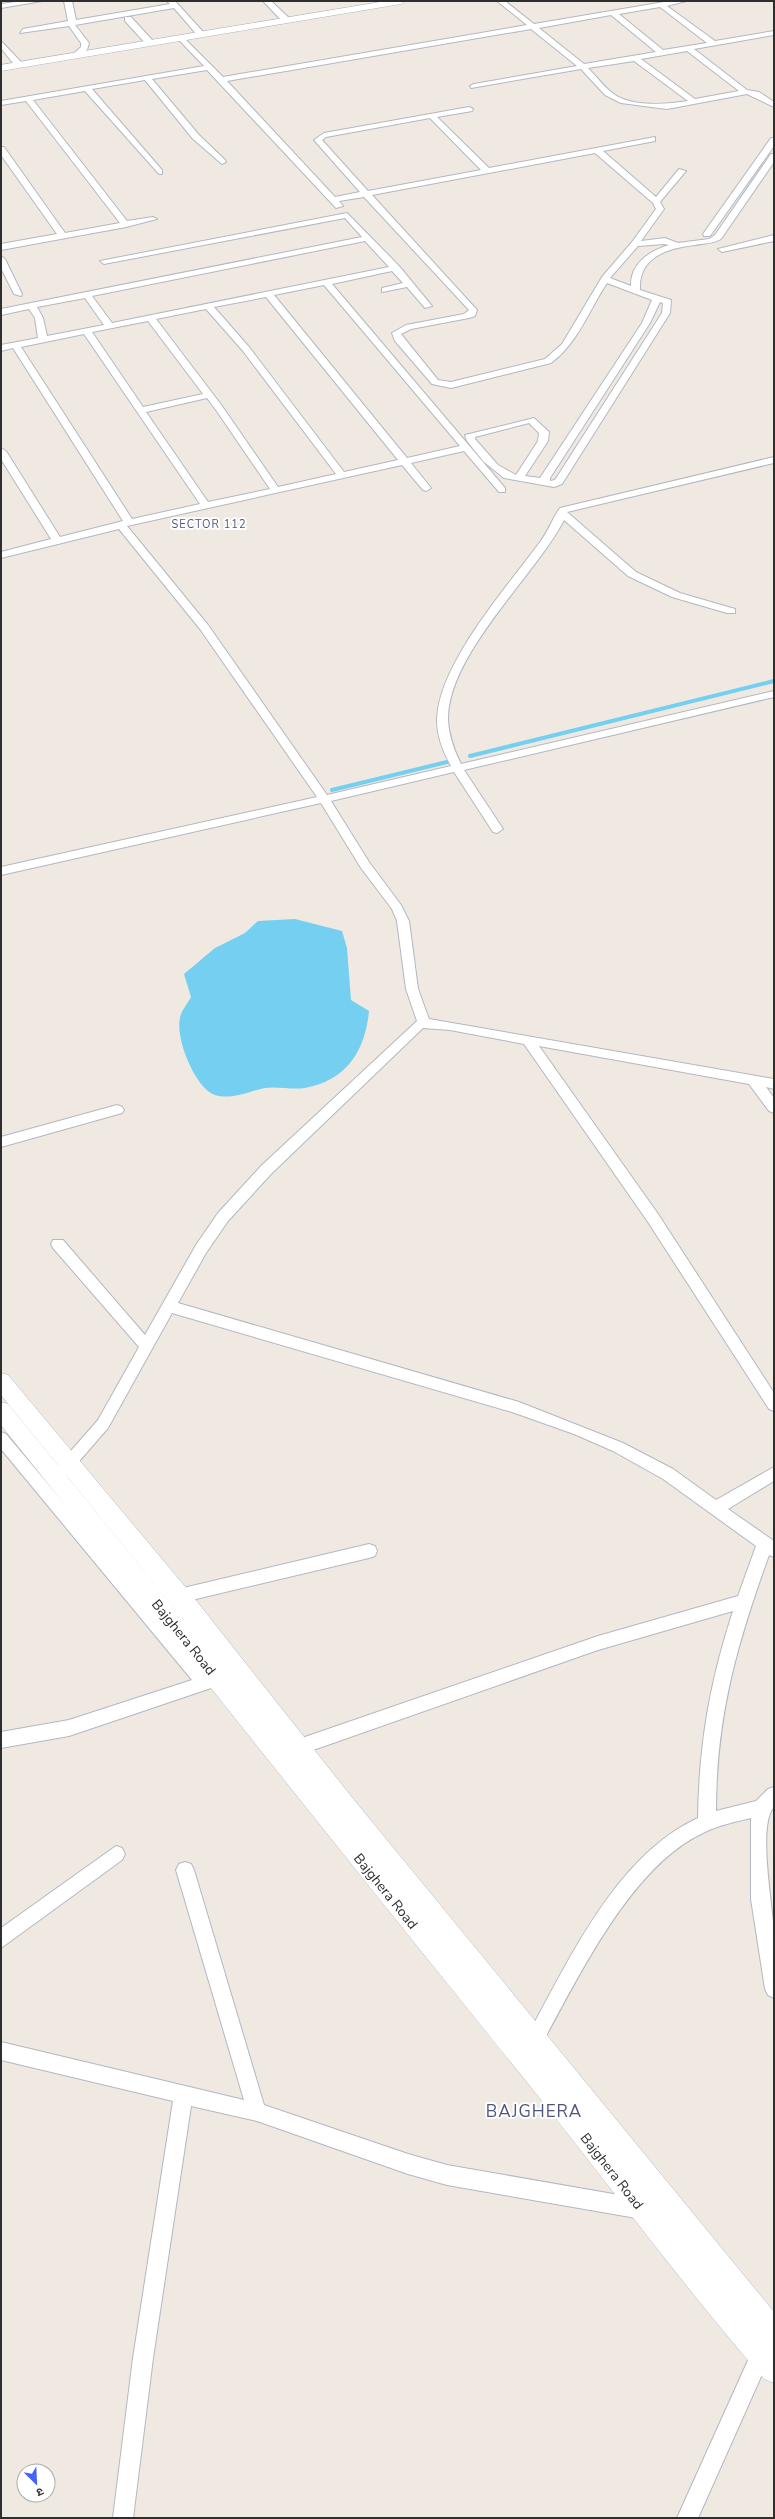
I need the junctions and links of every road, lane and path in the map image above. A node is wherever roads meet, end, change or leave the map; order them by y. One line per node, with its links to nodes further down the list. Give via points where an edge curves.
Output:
1 (38, 1): 9 (street)
2 (68, 1): 13 (street, via 73,19)
3 (267, 1): 12 (street)
4 (401, 1): 12 (street)
5 (501, 1): 14 (street)
6 (682, 1): 8 (street)
7 (173, 3): 13 (street); 17 (street)
8 (662, 4): 10 (street); 21 (street)
9 (3, 6)
10 (613, 13): 14 (street); 23 (street)
11 (128, 19): 19 (street)
12 (286, 20): 17 (street)
13 (71, 23): 15 (street); 24 (street, via 85,43 84,48)
14 (532, 27): 28 (street); 31 (street)
15 (23, 31)
16 (774, 33): 21 (street)
17 (202, 34): 18 (street)
18 (182, 38): 19 (street); 27 (street)
19 (150, 43): 24 (street)
20 (1, 44): 26 (street)
21 (714, 44): 22 (street)
22 (688, 49): 23 (street); 34 (street)
23 (663, 54): 25 (street)
24 (76, 55): 26 (street)
25 (637, 59): 28 (street); 36 (street)
26 (20, 65): 29 (street)
27 (210, 67): 30 (street); 31 (street)
28 (583, 67): 32 (street); 36 (street, via 608,93 621,101 667,107)
29 (1, 68)
30 (147, 78): 33 (street); 46 (street, via 196,137)
31 (221, 80): 51 (street)
32 (474, 86)
33 (87, 88): 35 (street); 49 (street)
34 (745, 92): 36 (street); 38 (street, via 756,94)
35 (28, 98): 37 (street); 57 (street)
36 (694, 102)
37 (1, 103)
38 (774, 105)
39 (469, 109): 40 (street)
40 (432, 116): 47 (street); 50 (street, via 318,138)
41 (652, 139): 44 (street)
42 (774, 140): 55 (street)
43 (1, 149): 58 (street)
44 (597, 150): 47 (street); 52 (street)
45 (774, 156): 56 (street)
46 (222, 162)
47 (487, 171): 50 (street)
48 (682, 171): 52 (street)
49 (159, 172)
50 (366, 194): 51 (street); 69 (street, via 473,312 466,316 409,327 396,333 403,345 438,384 463,382 551,359 577,327)
51 (333, 200): 53 (street)
52 (656, 202): 62 (street, via 660,209)
53 (347, 214): 59 (street); 67 (street)
54 (152, 219): 57 (street)
55 (718, 220): 56 (street); 61 (street)
56 (729, 222): 61 (street, via 718,237)
57 (126, 225): 58 (street)
58 (63, 236): 64 (street)
59 (367, 238): 68 (street); 76 (street)
60 (774, 238): 65 (street)
61 (708, 239): 63 (street)
62 (635, 244): 63 (street, via 665,242); 69 (street)
63 (678, 246): 73 (street, via 648,257 641,263 634,274)
64 (1, 247)
65 (722, 249)
66 (1, 259): 75 (street)
67 (104, 261)
68 (396, 268): 70 (street); 71 (street)
69 (605, 279): 73 (street)
70 (326, 282): 74 (street); 92 (street)
71 (410, 284): 72 (street); 80 (street)
72 (385, 290)
73 (636, 290): 77 (street)
74 (267, 293): 79 (street); 95 (street)
75 (18, 294)
76 (87, 295): 78 (street); 83 (street)
77 (657, 299): 85 (street); 86 (street, via 668,302 668,309)
78 (32, 306): 81 (street); 87 (street, via 39,318)
79 (208, 306): 82 (street); 96 (street, via 246,349)
80 (428, 306)
81 (1, 312)
82 (151, 319): 83 (street); 90 (street)
83 (110, 326): 84 (street)
84 (87, 331): 87 (street); 91 (street)
85 (639, 333): 86 (street); 98 (street)
86 (652, 336): 98 (street, via 559,482 550,484)
87 (43, 340): 88 (street)
88 (16, 345): 89 (street); 104 (street)
89 (1, 348)
90 (209, 395): 91 (street); 101 (street)
91 (142, 410): 102 (street)
92 (465, 448): 95 (street); 100 (street)
93 (1, 451): 105 (street)
94 (774, 460): 103 (street)
95 (404, 462): 96 (street); 99 (street)
96 (342, 476): 101 (street)
97 (518, 479): 97 (street, via 506,477 498,472 470,436 531,420 540,428 544,432 543,441); 98 (street)
98 (544, 481)
99 (426, 488)
100 (502, 490)
101 (276, 491): 102 (street)
102 (205, 506): 104 (street)
103 (562, 512): 107 (street, via 632,574 680,596); 109 (street, via 547,542 522,572 467,654 450,688 442,726)
104 (125, 524): 105 (street); 110 (street, via 204,627)
105 (57, 540): 106 (street)
106 (1, 555)
107 (731, 611)
108 (774, 694): 109 (street)
109 (458, 768): 110 (street); 111 (street)
110 (324, 799): 112 (street); 113 (street, via 365,865 400,914 412,989)
111 (497, 829)
112 (1, 871)
113 (424, 1023): 114 (street); 121 (street, via 266,1170 223,1217 200,1249)
114 (527, 1039): 115 (street); 124 (street, via 653,1218)
115 (754, 1081): 116 (street); 117 (street)
116 (774, 1084)
117 (774, 1108)
118 (117, 1110): 119 (street)
119 (1, 1142)
120 (58, 1244): 122 (street)
121 (168, 1306): 122 (street); 128 (street, via 514,1406 618,1447 668,1474)
122 (147, 1347): 126 (street, via 103,1424)
123 (1, 1381): 126 (main road, Bajghera Road)
124 (774, 1405)
125 (4, 1427): 126 (main road, Bajghera Road); 133 (street)
126 (62, 1470): 131 (main road, Bajghera Road); 133 (main road, Bajghera Road)
127 (774, 1474): 128 (street)
128 (716, 1508): 129 (street)
129 (769, 1546): 132 (street)
130 (369, 1551): 131 (street)
131 (179, 1596): 135 (main road, Bajghera Road)
132 (744, 1601): 135 (street, via 598,1643); 138 (street, via 711,1732)
133 (212, 1680): 134 (street, via 69,1728); 147 (main road, Bajghera Road)
134 (1, 1740)
135 (299, 1747): 143 (main road, Bajghera Road)
136 (774, 1796): 137 (street)
137 (761, 1808): 138 (street); 142 (street, via 758,1829 760,1899)
138 (707, 1823): 143 (street, via 686,1833 656,1856 620,1898 573,1969)
139 (116, 1854): 141 (street)
140 (184, 1870): 146 (street)
141 (1, 1939)
142 (774, 1989)
143 (535, 2039): 148 (main road, Bajghera Road)
144 (1, 2051): 145 (street)
145 (183, 2095): 146 (street); 150 (street, via 143,2358)
146 (257, 2112): 147 (street, via 447,2175)
147 (642, 2209): 149 (main road, Bajghera Road)
148 (774, 2334): 149 (street)
149 (767, 2362): 151 (street)
150 (123, 2518)
151 (687, 2518)

